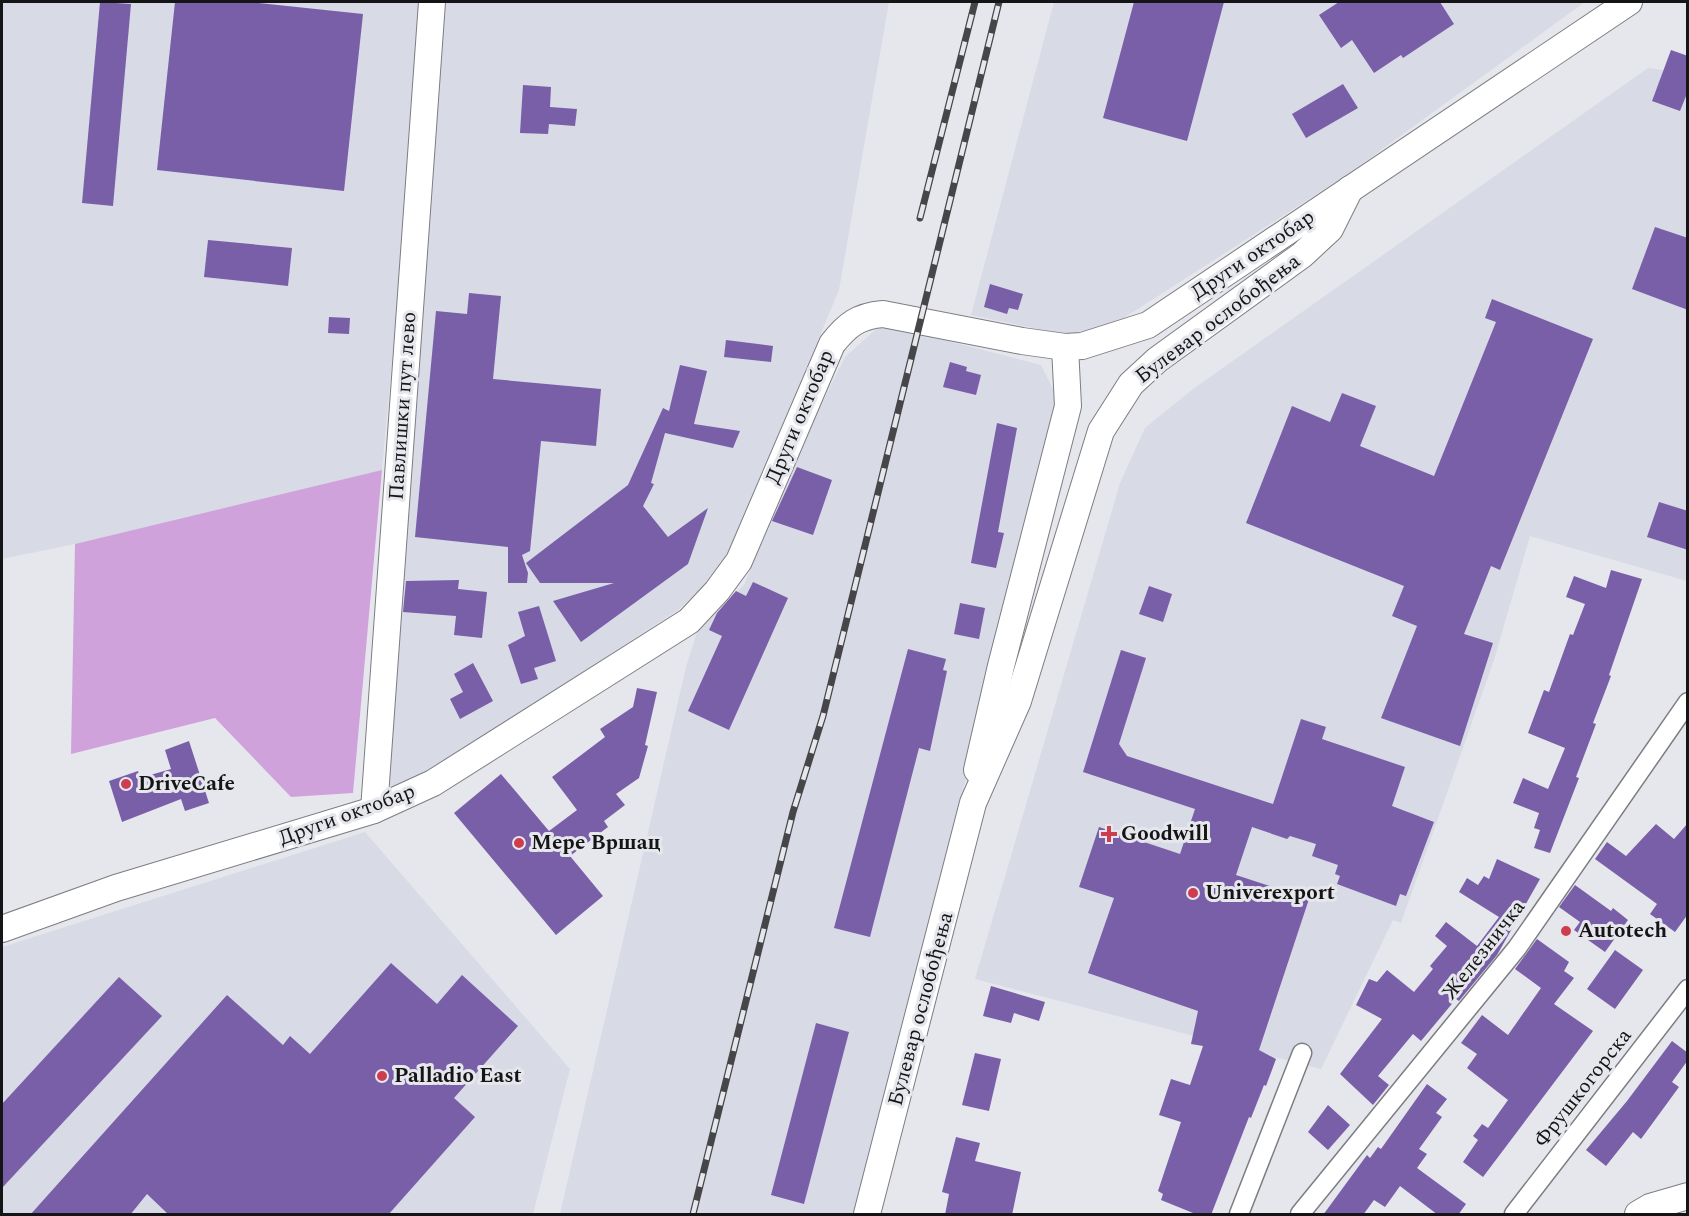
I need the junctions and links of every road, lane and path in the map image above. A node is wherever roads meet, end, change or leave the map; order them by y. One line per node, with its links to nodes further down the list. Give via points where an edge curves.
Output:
1 (432, 2): 10 (street, Павлишки пут лево)
2 (1629, 2): 3 (street, Други октобар)
3 (1350, 189): 4 (street, Други октобар, via 1148,324 1082,346); 5 (street, Булевар ослобођења, via 1330,229 1302,255 1157,360 1114,406 1091,458)
4 (1065, 346): 6 (street, Булевар ослобођења, via 1068,406); 10 (street, Други октобар, via 883,314 864,315 848,324 832,344 738,561 689,621 434,783)
5 (1031, 661): 6 (street); 8 (street, Булевар ослобођења)
6 (999, 673): 8 (street, Булевар ослобођења); 9 (street, Булевар ослобођења)
7 (1688, 702): 17 (street, Железничка, via 1517,948)
8 (1004, 734): 9 (street, Булевар ослобођења)
9 (973, 803): 15 (street, Булевар ослобођења)
10 (374, 810): 11 (street, Други октобар, via 116,888)
11 (2, 928)
12 (1688, 989): 18 (street, Фрушкогорска)
13 (1302, 1053): 16 (street)
14 (1688, 1196): 19 (street, via 1650,1207)
15 (867, 1215)
16 (1239, 1215)
17 (1300, 1215)
18 (1515, 1215)
19 (1638, 1215)

